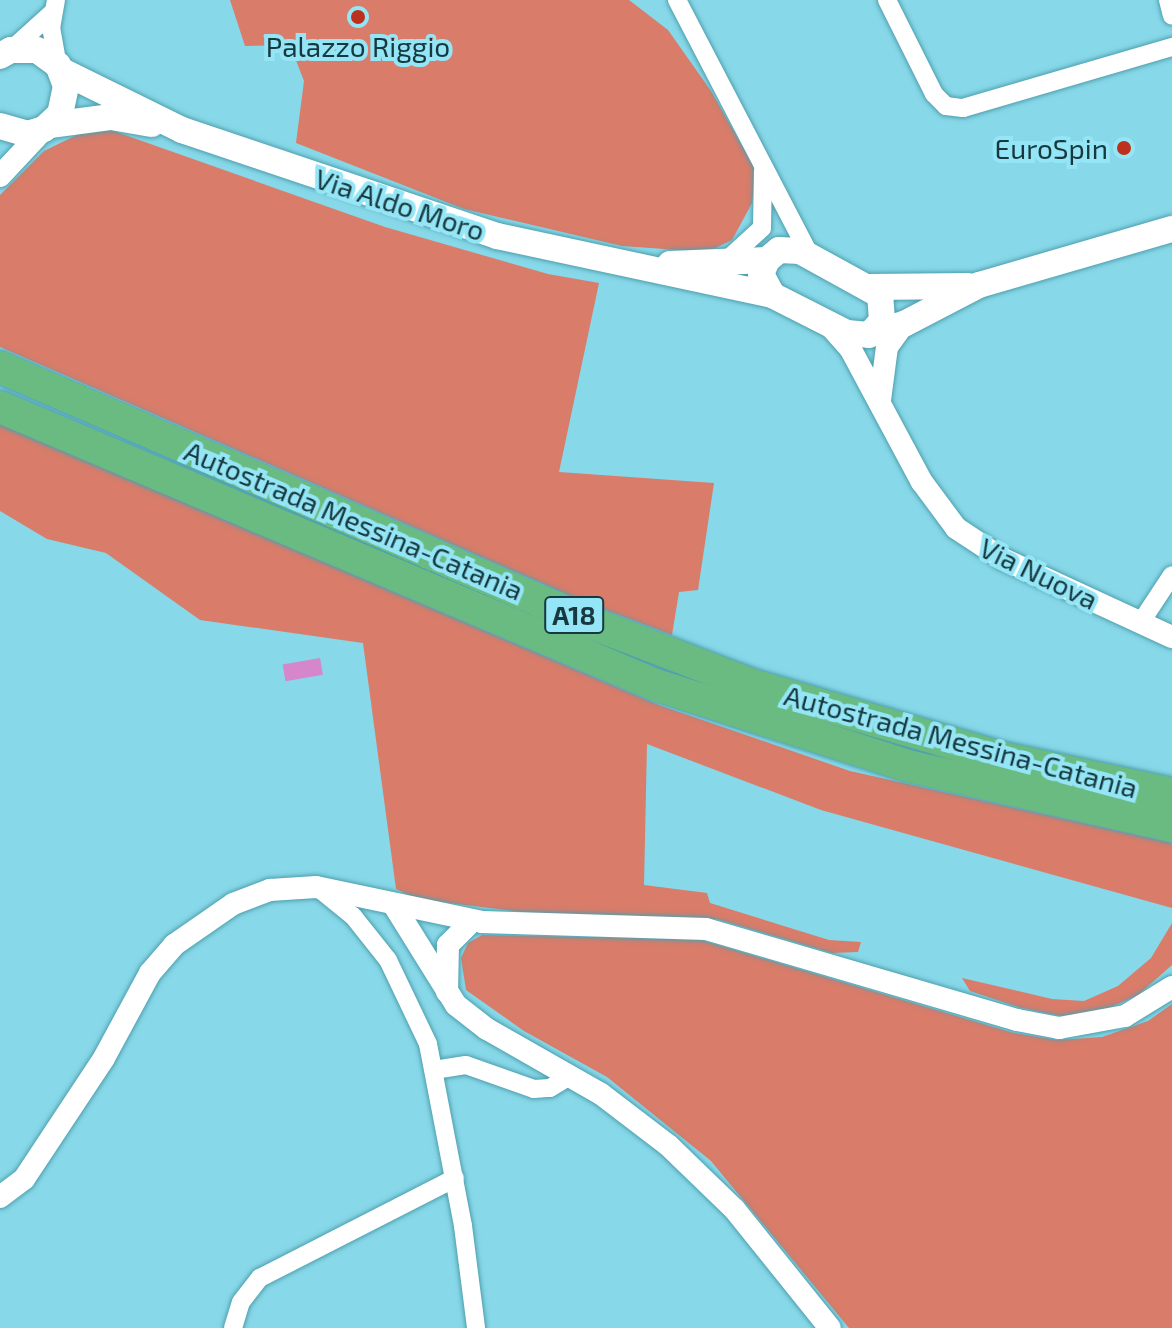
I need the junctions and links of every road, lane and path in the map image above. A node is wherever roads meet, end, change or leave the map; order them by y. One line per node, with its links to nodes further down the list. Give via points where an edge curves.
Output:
1 (677, 0): 12 (street)
2 (887, 0): 6 (street, via 934,94 946,106 963,108)
3 (1168, 0): 5 (street)
4 (54, 6): 7 (street); 8 (street)
5 (1172, 16)
6 (1172, 47)
7 (4, 52): 8 (main road, via 37,50)
8 (60, 68): 10 (main road, via 66,100); 11 (main road)
9 (0, 126): 10 (main road, via 28,134)
10 (47, 127): 11 (main road, via 111,117); 13 (street)
11 (182, 130): 19 (main road, Via Aldo Moro, via 497,236)
12 (762, 160): 14 (street); 17 (street)
13 (0, 176)
14 (762, 228): 16 (street); 18 (street)
15 (1172, 229): 20 (main road)
16 (728, 259): 18 (main road); 19 (main road)
17 (812, 259): 18 (main road, via 800,251 779,250); 21 (main road)
18 (767, 260): 22 (main road, via 761,274)
19 (622, 263): 22 (main road)
20 (979, 285): 21 (main road); 24 (main road)
21 (869, 287): 24 (main road, via 880,295 884,308)
22 (772, 295): 23 (main road)
23 (829, 325): 24 (main road); 26 (street, Via Nuova, via 850,348)
24 (882, 339): 26 (street)
25 (0, 367): 31 (highway, Autostrada Messina-Catania / A18, via 586,621 739,680 931,739)
26 (880, 401): 29 (street, Via Nuova, via 922,482 956,528 1003,559)
27 (0, 407): 32 (highway, Autostrada Messina-Catania / A18, via 656,685 895,762)
28 (1172, 575): 29 (street)
29 (1141, 622): 30 (street, Via Nuova)
30 (1172, 637)
31 (1172, 794)
32 (1172, 826)
33 (316, 887): 34 (street); 36 (street); 43 (street, via 270,890 233,904 174,945 150,973 104,1058 24,1179)
34 (348, 893): 35 (street); 36 (street)
35 (395, 907): 37 (street); 39 (street)
36 (353, 916): 40 (street, via 411,1001)
37 (472, 921): 38 (street, via 706,929 1059,1028 1114,1020); 39 (street, via 448,945)
38 (1172, 987)
39 (447, 993): 41 (street, via 487,1029)
40 (434, 1070): 41 (street, via 466,1065 534,1089 550,1088); 42 (street)
41 (570, 1076): 46 (street, via 601,1094 708,1181)
42 (455, 1178): 44 (street, via 260,1278 241,1302); 45 (street)
43 (0, 1197)
44 (233, 1328)
45 (476, 1328)
46 (830, 1328)

